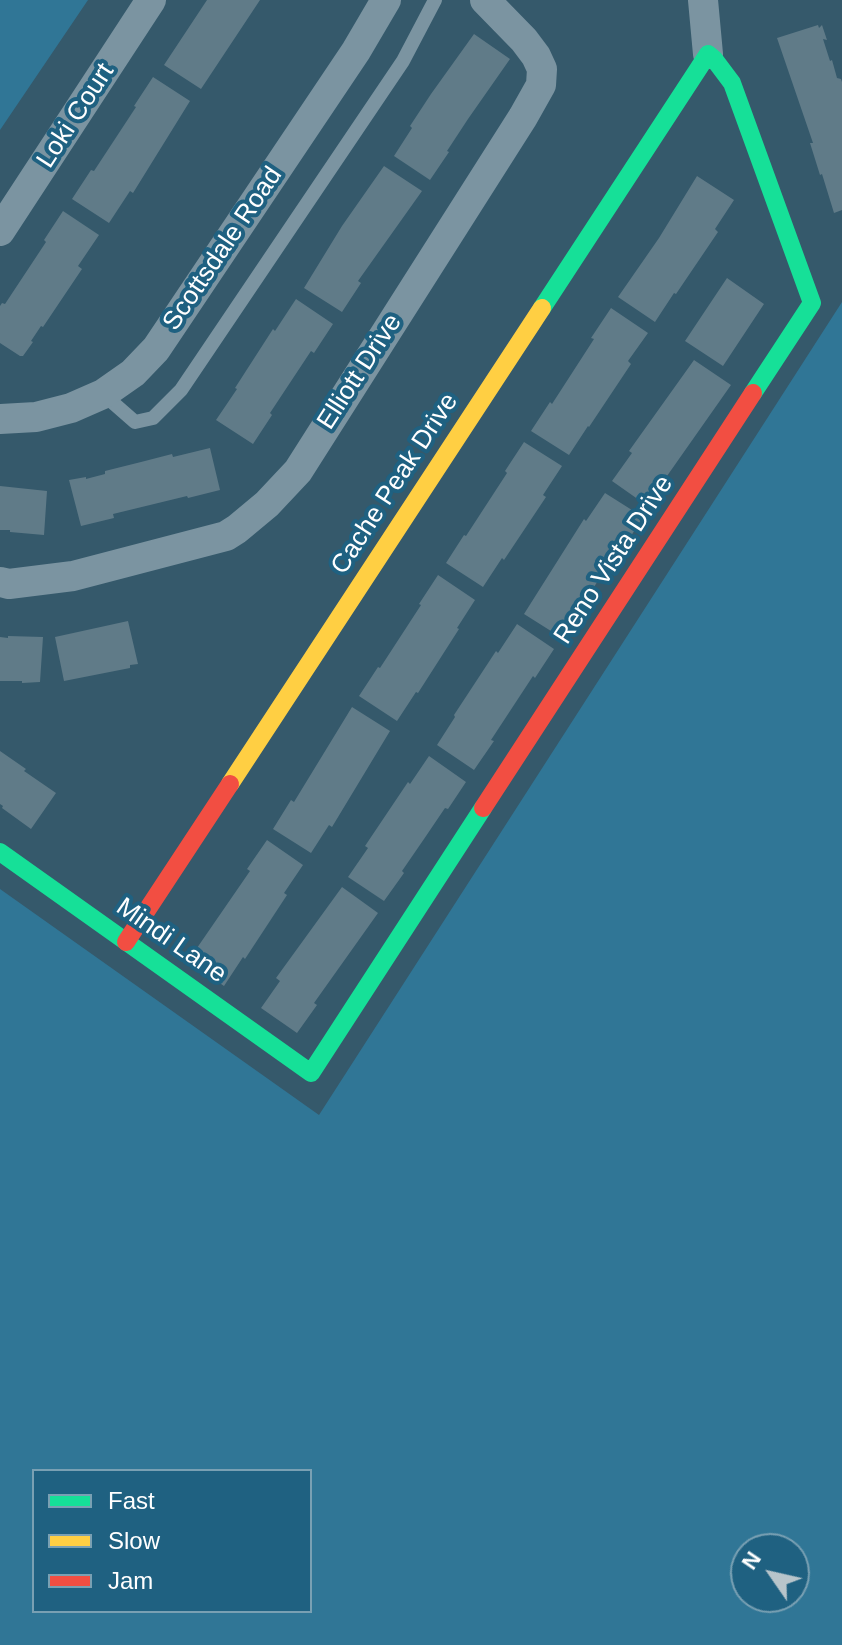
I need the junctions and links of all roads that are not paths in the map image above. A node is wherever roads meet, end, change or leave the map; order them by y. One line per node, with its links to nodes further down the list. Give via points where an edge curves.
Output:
1 (151, 0): 7 (street, Loki Court)
2 (386, 0): 8 (street, Scottsdale Road, via 156,349)
3 (435, 0): 8 (lane, via 403,61 181,390 153,418 135,422)
4 (485, 0): 10 (street, Elliott Drive, via 536,56 541,85 298,471 226,536 73,576)
5 (703, 0): 6 (street)
6 (708, 54): 12 (street, Cache Peak Drive); 13 (street, Reno Vista Drive, via 732,83 812,303)
7 (0, 231)
8 (103, 394): 9 (street, Scottsdale Road, via 36,417)
9 (0, 419)
10 (0, 582)
11 (0, 852): 12 (street, Mindi Lane)
12 (126, 942): 13 (street, Mindi Lane)
13 (311, 1073)

